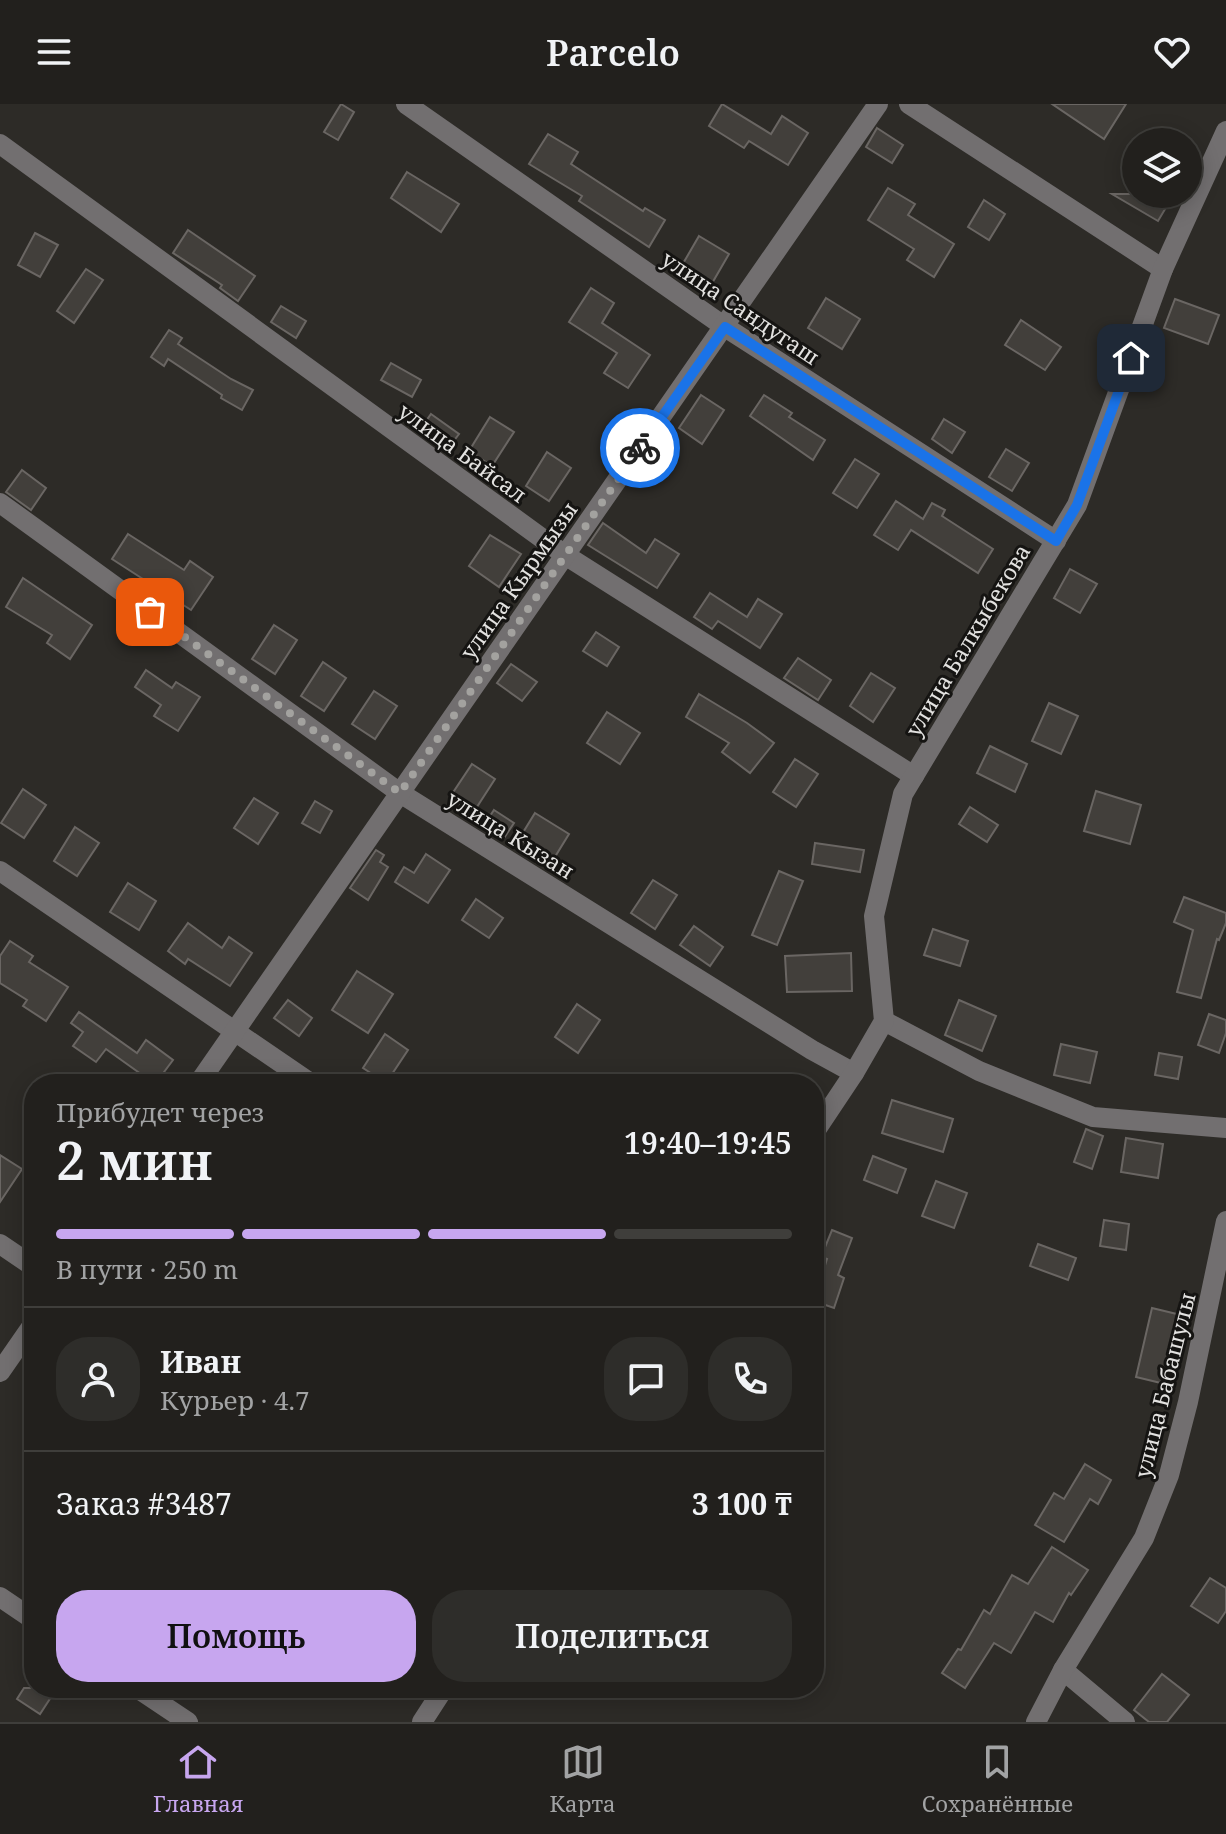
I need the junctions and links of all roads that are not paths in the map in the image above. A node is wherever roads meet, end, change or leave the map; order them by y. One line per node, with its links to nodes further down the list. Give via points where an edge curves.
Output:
1 (406, 104): 7 (street, улица Сандугаш)
2 (878, 104): 7 (street, улица Кырмызы)
3 (909, 104): 6 (street)
4 (1226, 131): 6 (street, улица Балкыбекова)
5 (0, 144): 10 (street, улица Байсал)
6 (1163, 269): 9 (street, улица Балкыбекова, via 1077,505)
7 (725, 327): 9 (street, улица Сандугаш); 10 (street, улица Кырмызы)
8 (0, 503): 12 (street, улица Кызан)
9 (1056, 541): 11 (street, улица Балкыбекова)
10 (565, 555): 11 (street, улица Байсал); 12 (street, улица Кырмызы)
11 (914, 776): 14 (street, улица Балкыбекова, via 903,794 874,916)
12 (400, 793): 15 (street, улица Кырмызы); 16 (street, улица Кызан)
13 (0, 871): 15 (street)
14 (884, 1021): 16 (street); 20 (street, via 979,1071 1093,1117)
15 (234, 1032): 17 (street, улица Кырмызы); 18 (street)
16 (854, 1073): 19 (street)
17 (205, 1074)
18 (297, 1074)
19 (824, 1118)
20 (1226, 1128)
21 (1226, 1221): 28 (street, улица Бабашулы, via 1169,1475 1144,1538)
22 (0, 1244): 23 (street)
23 (24, 1260)
24 (24, 1337): 25 (street)
25 (0, 1372)
26 (0, 1597): 27 (street)
27 (24, 1613)
28 (1063, 1670): 33 (street, улица Бабашулы); 34 (street)
29 (152, 1698): 31 (street)
30 (438, 1698): 32 (street)
31 (188, 1722)
32 (422, 1722)
33 (1036, 1722)
34 (1125, 1722)

